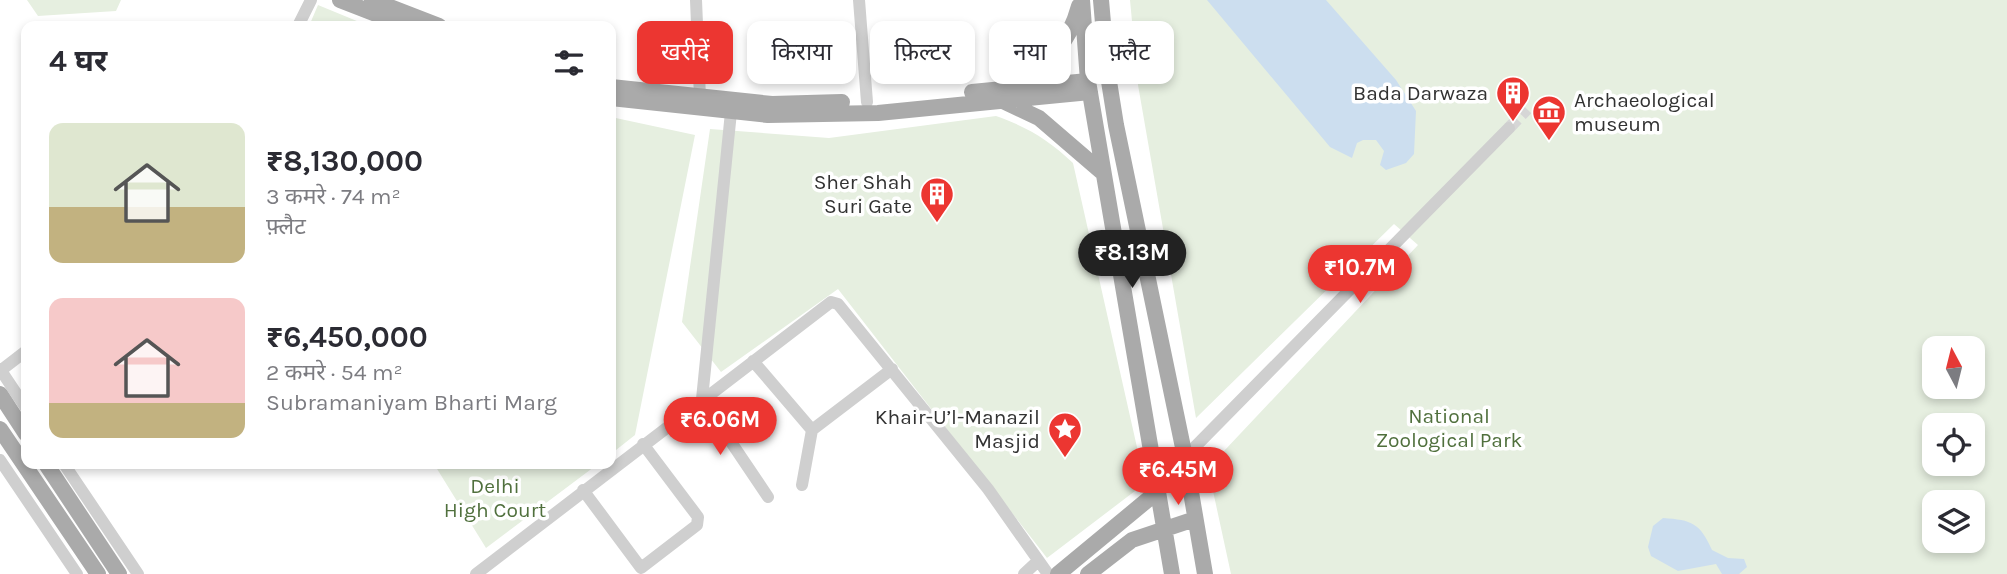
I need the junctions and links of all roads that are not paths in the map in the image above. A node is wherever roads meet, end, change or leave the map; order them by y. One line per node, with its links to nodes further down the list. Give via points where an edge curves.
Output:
1 (311, 0): 8 (street)
2 (340, 0): 9 (main road)
3 (372, 0): 10 (main road)
4 (696, 0): 15 (street)
5 (859, 0): 18 (street)
6 (1081, 0): 11 (main road); 14 (main road, via 1069,35 1050,60 1026,78)
7 (1101, 0): 33 (main road, via 1116,125)
8 (300, 21)
9 (394, 21)
10 (426, 21)
11 (1089, 86): 13 (main road); 21 (main road)
12 (616, 87): 15 (main road)
13 (1065, 89): 14 (main road); 17 (main road)
14 (986, 90): 18 (main road)
15 (700, 97): 18 (main road, via 772,104)
16 (616, 99): 19 (main road)
17 (1001, 100): 19 (main road, via 878,113); 21 (main road, via 1039,118)
18 (867, 102)
19 (732, 112): 27 (street)
20 (1509, 128): 33 (street)
21 (1103, 173): 44 (main road)
22 (21, 355): 25 (street)
23 (753, 361): 24 (street, via 831,302 838,304); 27 (street); 31 (street)
24 (892, 369): 31 (street); 48 (street, via 988,489)
25 (0, 370): 28 (street)
26 (0, 394): 29 (main road)
27 (702, 399): 32 (street); 45 (street)
28 (21, 401)
29 (21, 426)
30 (0, 429): 35 (main road)
31 (811, 430): 41 (street)
32 (643, 444): 36 (street); 49 (street, via 698,517 697,525)
33 (1185, 457): 42 (main road)
34 (0, 460): 50 (street)
35 (21, 460)
36 (616, 465)
37 (27, 469): 51 (main road)
38 (49, 469): 52 (main road)
39 (67, 469): 53 (street)
40 (610, 469): 43 (street)
41 (802, 485)
42 (1189, 487): 44 (main road); 46 (main road)
43 (583, 490): 49 (street); 54 (street)
44 (1157, 492): 47 (main road); 57 (main road)
45 (768, 497)
46 (1195, 519): 47 (main road); 60 (main road)
47 (1163, 527): 58 (main road, via 1132,540); 59 (main road)
48 (1038, 561): 55 (street); 56 (street)
49 (641, 571)
50 (77, 574)
51 (99, 574)
52 (119, 574)
53 (138, 574)
54 (475, 574)
55 (1024, 574)
56 (1048, 574)
57 (1058, 574)
58 (1088, 574)
59 (1172, 574)
60 (1205, 574)

